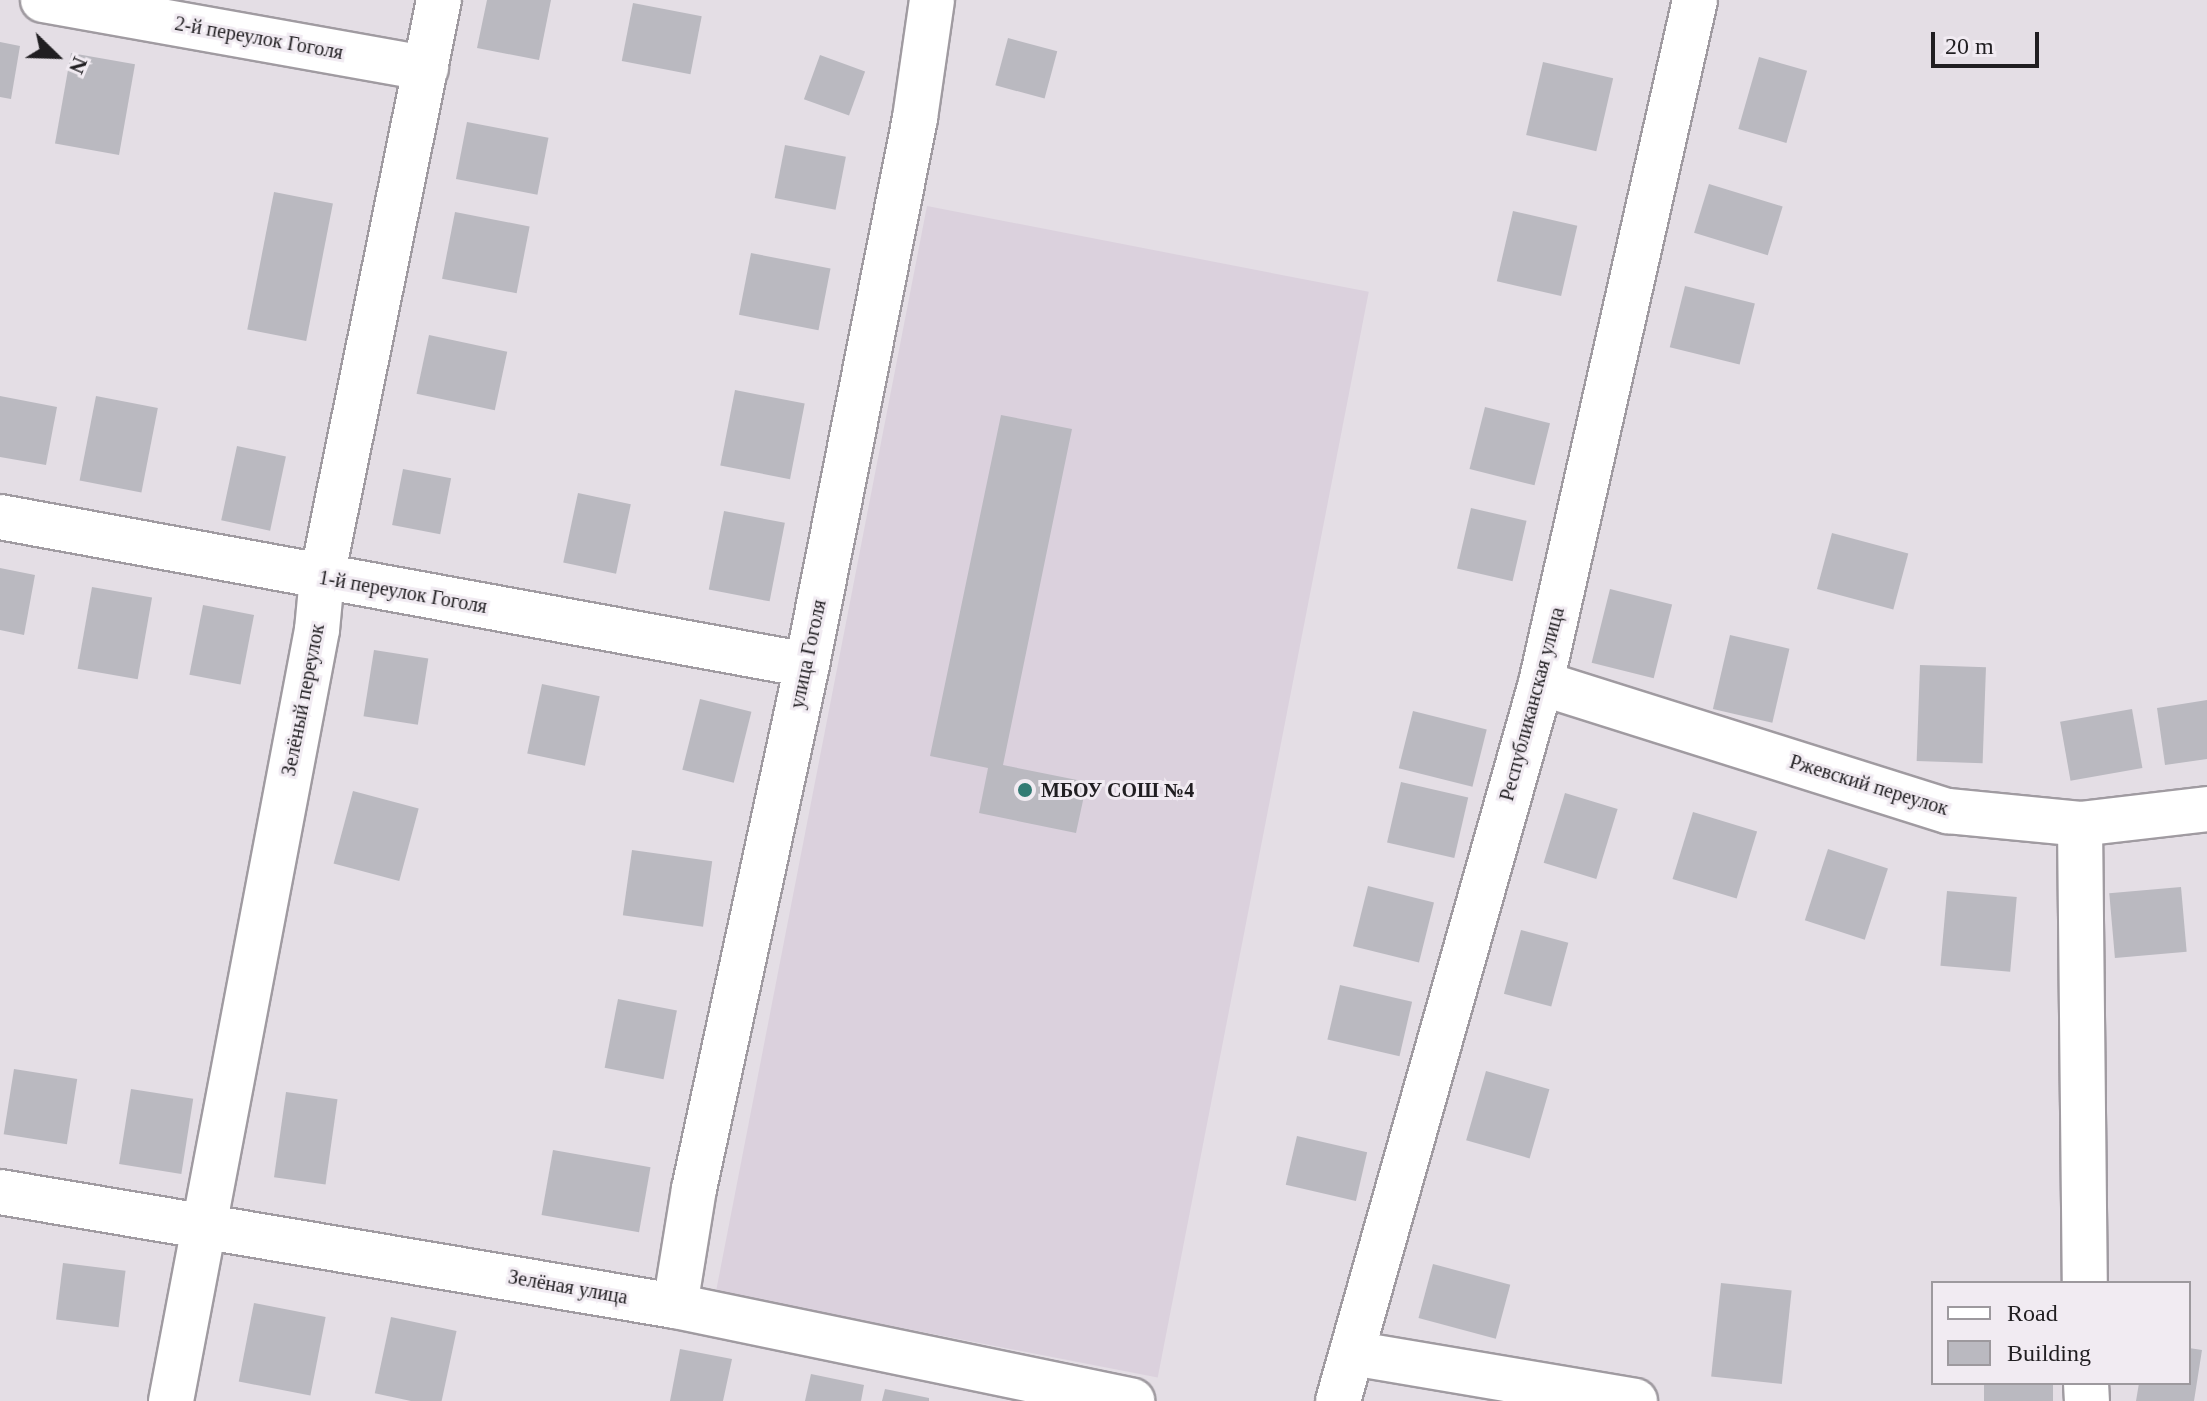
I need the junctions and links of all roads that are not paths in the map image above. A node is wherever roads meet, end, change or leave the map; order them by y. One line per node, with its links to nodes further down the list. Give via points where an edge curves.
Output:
1 (43, 0): 5 (street, 2-й переулок Гоголя)
2 (439, 0): 5 (street, Зелёный переулок)
3 (929, 0): 8 (street, улица Гоголя, via 915,118)
4 (1695, 0): 9 (street, Республиканская улица)
5 (426, 68): 7 (street, Зелёный переулок)
6 (0, 517): 7 (street, 1-й переулок Гоголя)
7 (322, 577): 8 (street, 1-й переулок Гоголя); 13 (street, Зелёный переулок, via 317,630)
8 (807, 665): 15 (street, улица Гоголя, via 694,1189)
9 (1541, 683): 11 (street, Ржевский переулок, via 1948,811); 16 (street, Республиканская улица)
10 (2207, 809): 11 (street, Ржевский переулок)
11 (2080, 824): 14 (street)
12 (0, 1192): 13 (street, Зелёная улица)
13 (202, 1225): 15 (street, Зелёная улица); 17 (street, Зелёный переулок)
14 (2085, 1281)
15 (675, 1306): 18 (street, Зелёная улица)
16 (1352, 1353): 19 (street, Республиканская улица); 20 (street)
17 (171, 1401)
18 (1132, 1401)
19 (1338, 1401)
20 (1635, 1401)

